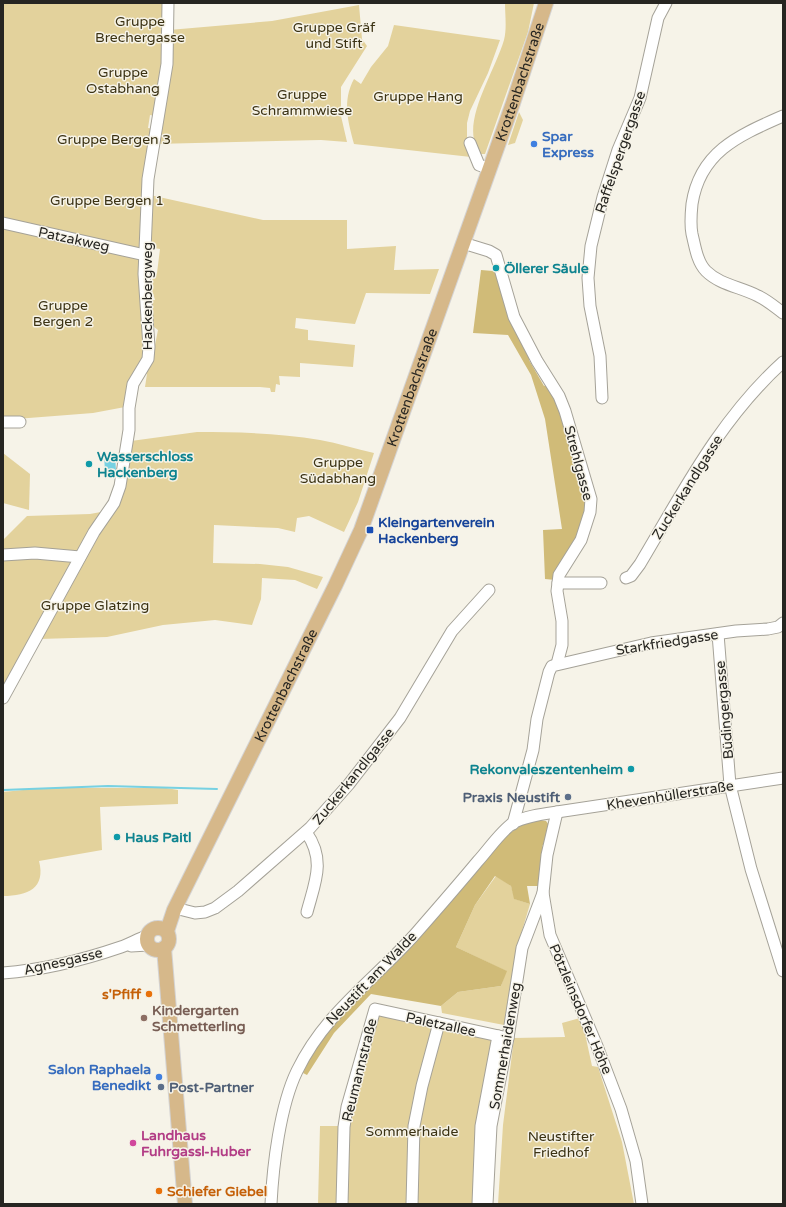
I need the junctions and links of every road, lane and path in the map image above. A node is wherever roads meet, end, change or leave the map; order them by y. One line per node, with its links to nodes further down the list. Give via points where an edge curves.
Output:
1 (168, 3): 9 (street, Hackenbergweg, via 167,64 148,179)
2 (546, 3): 6 (main road, Krottenbachstraße)
3 (666, 3): 12 (street, Raffelspergergasse, via 658,18 640,98 616,157 591,246 588,278 590,306 600,356)
4 (783, 116): 10 (street, via 743,134 725,145 712,159 701,174 694,194 691,230 696,252 705,270 720,281 759,296)
5 (470, 143): 6 (street, via 480,165)
6 (490, 169): 8 (main road, Krottenbachstraße)
7 (3, 223): 9 (street, Patzakweg)
8 (463, 243): 18 (street, Strehlgasse, via 496,255 514,317 565,411 591,499 586,528 558,575); 31 (main road, Krottenbachstraße, via 358,537)
9 (145, 255): 16 (street, Hackenbergweg, via 148,359 133,384 121,481 114,503)
10 (783, 313)
11 (783, 362): 17 (street, Zuckerkandlgasse, via 760,383 704,455 640,564)
12 (602, 398)
13 (3, 422): 14 (street)
14 (20, 422)
15 (3, 555): 16 (street, via 35,553)
16 (80, 557): 24 (street, Hackenbergweg)
17 (626, 578)
18 (558, 583): 19 (street); 23 (street, Strehlgasse, via 562,645)
19 (601, 584)
20 (489, 590): 29 (street, Zuckerkandlgasse, via 452,631 400,718 349,784)
21 (781, 626): 22 (street, Starkfriedgasse, via 768,630)
22 (718, 634): 23 (street, Starkfriedgasse, via 645,644); 26 (street, Büdingergasse)
23 (557, 664): 28 (street, Strehlgasse, via 552,666 549,672 537,718 533,750)
24 (3, 698)
25 (783, 778): 26 (street, Khevenhüllerstraße)
26 (730, 785): 27 (street, Khevenhüllerstraße); 35 (street, Büdingergasse, via 751,869)
27 (557, 812): 28 (street, Neustift am Walde); 30 (street, Pötzleinsdorfer Höhe, via 547,854)
28 (513, 824): 41 (street, Neustift am Walde, via 496,840 414,935 330,1018 309,1049 296,1073 288,1096 280,1132)
29 (306, 832): 31 (street, Zuckerkandlgasse, via 238,891 214,908 195,913); 32 (street, via 318,860)
30 (543, 893): 39 (street, Sommerhaidenweg, via 522,948); 46 (street, Pötzleinsdorfer Höhe, via 550,935 621,1109 636,1161)
31 (175, 910): 33 (main road, Krottenbachstraße)
32 (307, 912)
33 (163, 929): 34 (main road, via 151,929); 34 (main road, via 169,940)
34 (154, 945): 36 (street, Agnesgasse, via 123,947 42,968); 40 (main road, via 166,984)
35 (783, 971)
36 (3, 973)
37 (375, 1009): 38 (street, Paletzallee); 42 (street, Reumannstraße, via 347,1107)
38 (439, 1023): 39 (street, Paletzallee); 43 (street, via 414,1126)
39 (503, 1037): 44 (street, via 481,1126); 45 (street, Sommerhaidenweg, via 491,1126)
40 (185, 1204)
41 (271, 1204)
42 (342, 1204)
43 (412, 1204)
44 (478, 1204)
45 (487, 1204)
46 (642, 1204)

